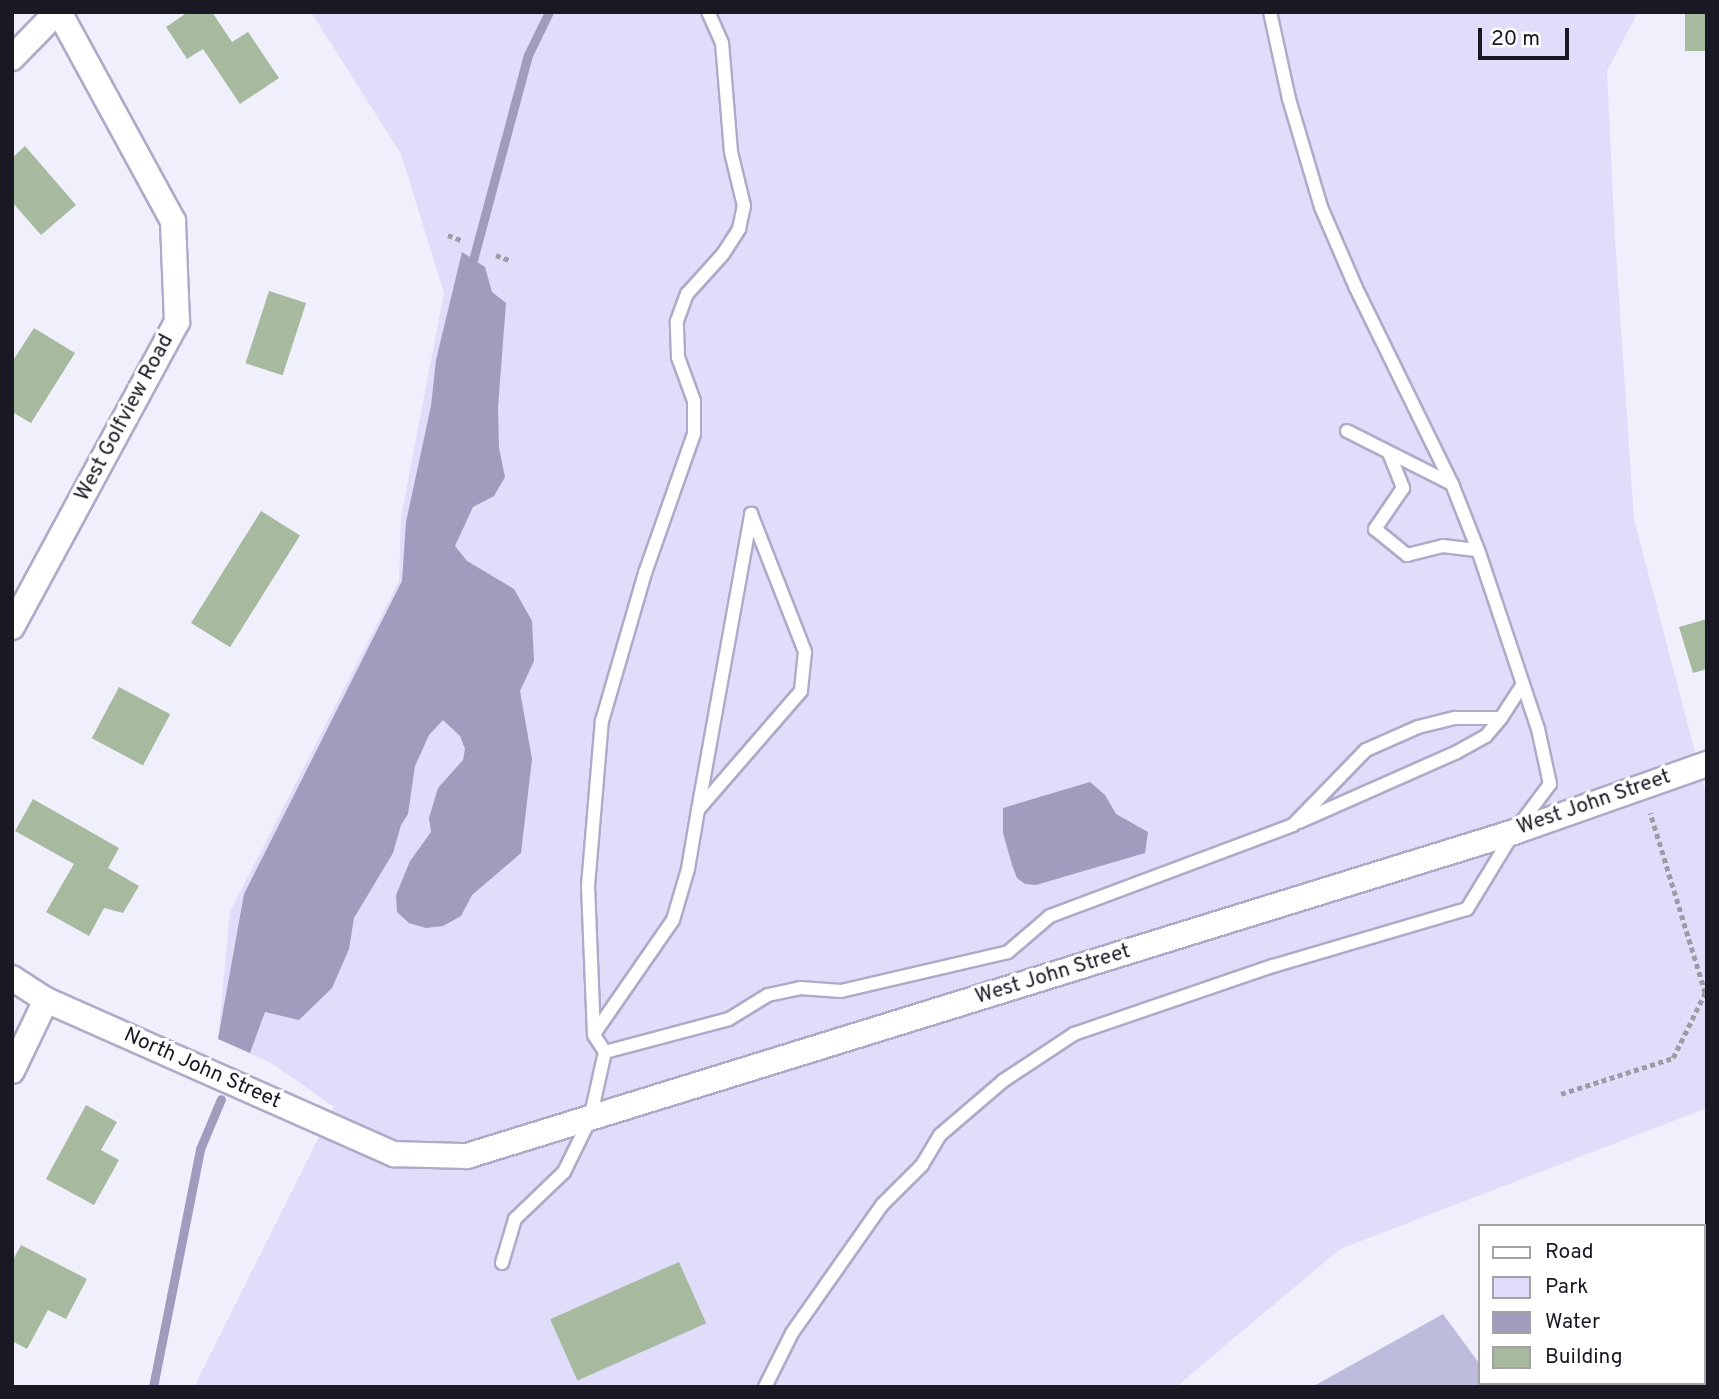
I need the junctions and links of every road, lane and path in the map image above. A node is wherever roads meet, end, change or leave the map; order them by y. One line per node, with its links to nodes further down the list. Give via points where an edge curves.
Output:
1 (58, 12): 4 (street); 13 (street, West Golfview Road, via 173,221 177,322)
2 (708, 12): 23 (lane, via 722,43 730,152 744,206 739,229 687,293 677,321 678,357 694,401 694,434 645,573 602,721 588,886)
3 (1270, 12): 11 (lane, via 1289,99 1321,208)
4 (12, 58)
5 (449, 235): 6 (path)
6 (461, 240)
7 (496, 255): 8 (path)
8 (509, 260)
9 (1346, 432): 10 (lane)
10 (1389, 453): 11 (lane); 12 (lane, via 1403,488 1375,529 1407,555 1443,547)
11 (1452, 484): 12 (lane)
12 (1478, 550): 14 (lane)
13 (12, 627)
14 (1523, 684): 15 (lane); 20 (lane, via 1550,784)
15 (1502, 718): 19 (lane, via 1486,736 1457,752); 19 (lane, via 1443,721 1366,750)
16 (1707, 764): 17 (street, West John Street)
17 (1642, 786): 20 (street, West John Street); 26 (path, via 1705,993 1673,1058)
18 (698, 810): 18 (lane, via 742,568 751,514 805,652 801,691); 23 (lane, via 673,920)
19 (1293, 825): 24 (lane, via 1050,916 1008,952 841,991 800,988 768,995 729,1019)
20 (1514, 832): 27 (street, West John Street); 30 (lane, via 1467,909 1273,966 1074,1034 1003,1082 940,1135 922,1165 882,1205 792,1333)
21 (12, 978): 22 (street, North John Street)
22 (46, 1000): 25 (street); 28 (street, North John Street)
23 (594, 1035): 24 (lane)
24 (605, 1052): 27 (lane)
25 (12, 1071)
26 (1561, 1094)
27 (590, 1119): 28 (street, West John Street, via 467,1156); 29 (lane, via 564,1171 515,1219)
28 (394, 1154)
29 (502, 1263)
30 (765, 1387)

